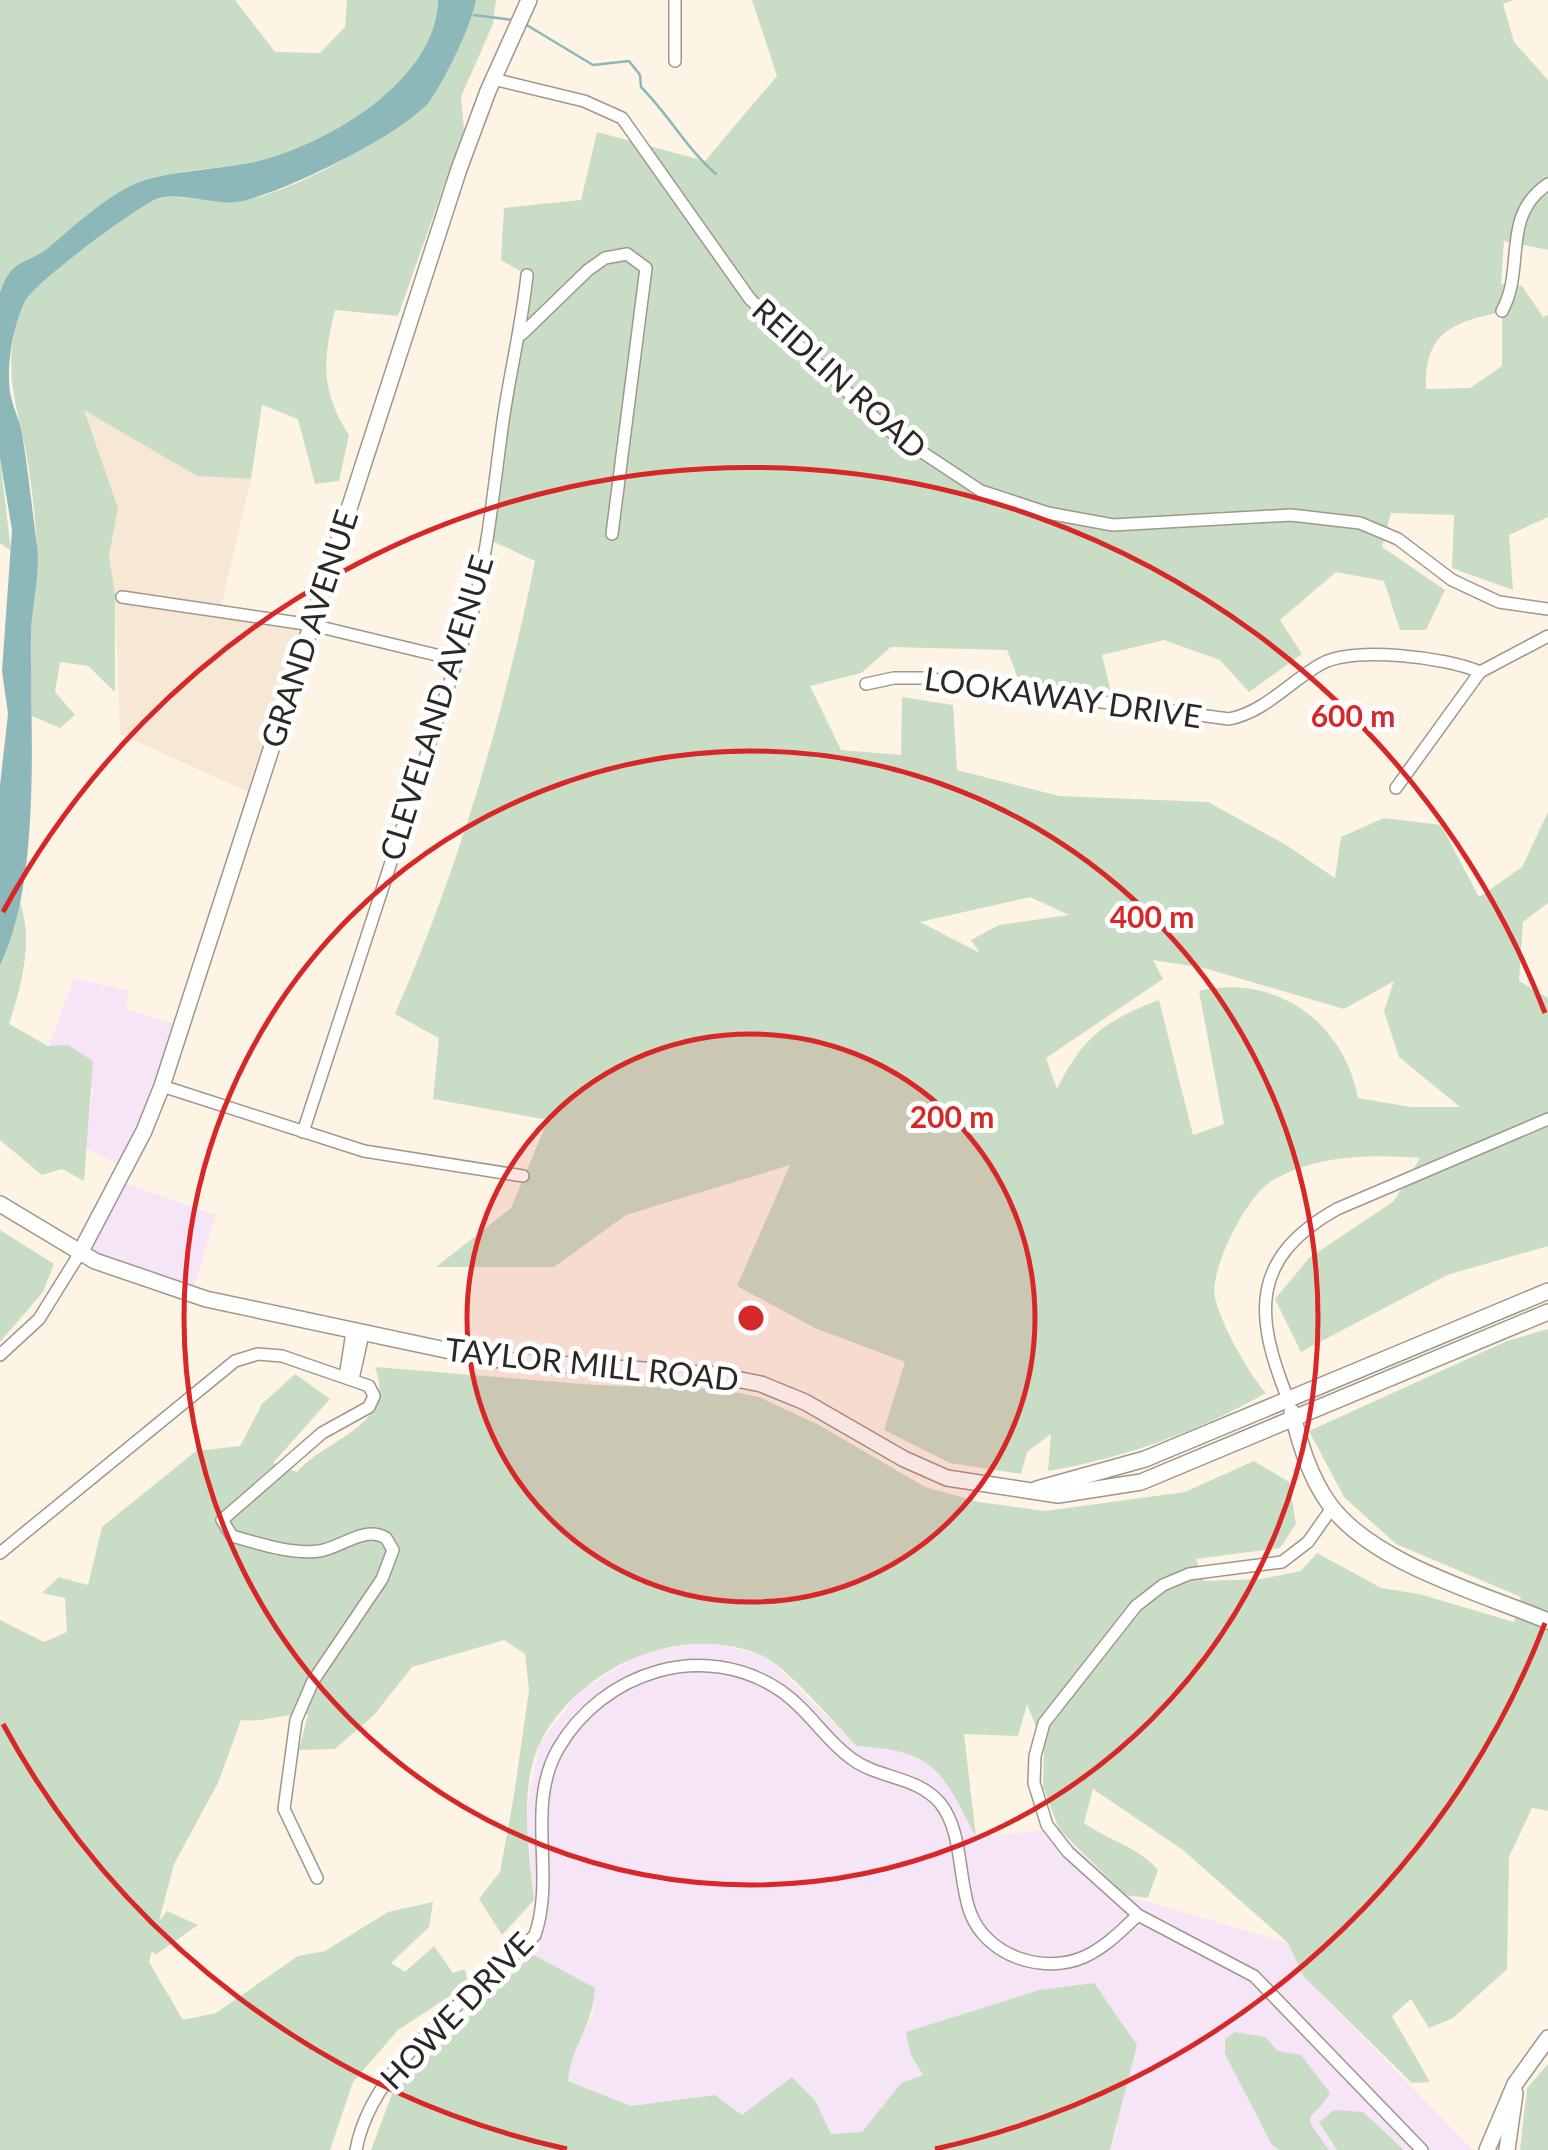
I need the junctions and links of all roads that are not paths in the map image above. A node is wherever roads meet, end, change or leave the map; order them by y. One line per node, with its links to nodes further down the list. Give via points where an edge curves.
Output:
1 (675, 0): 3 (street)
2 (527, 7): 4 (main road, GRAND AVENUE)
3 (674, 61)
4 (493, 79): 11 (street, REIDLIN ROAD, via 584,101 622,118 750,299 884,427 981,491 1048,514 1114,525 1291,515 1360,523 1499,602); 12 (main road, GRAND AVENUE)
5 (1548, 184): 7 (street, via 1529,199 1517,222)
6 (527, 275): 8 (street, CLEVELAND AVENUE)
7 (1502, 312)
8 (522, 334): 9 (street, via 600,261 627,254 646,268); 14 (street, CLEVELAND AVENUE, via 508,385 484,564)
9 (612, 534)
10 (122, 597): 12 (street)
11 (1548, 609)
12 (312, 625): 14 (street); 18 (main road, GRAND AVENUE)
13 (1548, 636): 15 (street)
14 (458, 660): 20 (street, CLEVELAND AVENUE)
15 (1480, 672): 16 (street, LOOKAWAY DRIVE, via 1347,654 1317,666 1254,711 1228,719 924,678); 17 (street)
16 (866, 684)
17 (1396, 788)
18 (162, 1086): 20 (street); 23 (main road, GRAND AVENUE)
19 (1548, 1120): 29 (street, via 1338,1209 1287,1246 1263,1311 1268,1351)
20 (303, 1132): 21 (street, via 364,1151)
21 (523, 1176)
22 (0, 1204): 23 (main road, TAYLOR MILL ROAD)
23 (80, 1253): 26 (main road, TAYLOR MILL ROAD, via 161,1286); 27 (street, via 39,1319)
24 (1548, 1292): 29 (main road, TAYLOR MILL ROAD)
25 (1548, 1312): 30 (main road, TAYLOR MILL ROAD)
26 (357, 1333): 28 (street); 31 (main road, TAYLOR MILL ROAD, via 488,1359 761,1384 947,1478)
27 (0, 1355)
28 (349, 1378): 33 (street, via 272,1354 236,1360); 35 (street, via 372,1390 370,1407 322,1433 222,1520 232,1536 306,1552 368,1533 386,1538 393,1550 382,1579 312,1681 296,1720 284,1810)
29 (1288, 1399): 30 (main road); 31 (main road, TAYLOR MILL ROAD, via 1120,1468)
30 (1293, 1418): 31 (main road, TAYLOR MILL ROAD, via 1140,1482 1092,1493); 32 (main road)
31 (1033, 1490)
32 (1332, 1508): 34 (main road, via 1398,1558); 36 (street, via 1308,1542 1282,1562 1206,1569 1149,1594 1044,1724 1034,1783 1047,1825)
33 (0, 1553)
34 (1548, 1621)
35 (317, 1878)
36 (1138, 1914): 39 (street, HOWE DRIVE, via 1106,1945 1079,1959 1042,1964 1012,1956 973,1920 949,1818 930,1792 854,1760 766,1681 707,1664 660,1668 610,1693 558,1749 542,1800 543,1913 535,1935 392,2072 372,2101); 40 (street, via 1254,1976)
37 (1548, 2038): 38 (main road)
38 (1515, 2084): 41 (main road); 42 (main road)
39 (356, 2150)
40 (1422, 2150)
41 (1487, 2150)
42 (1507, 2150)

